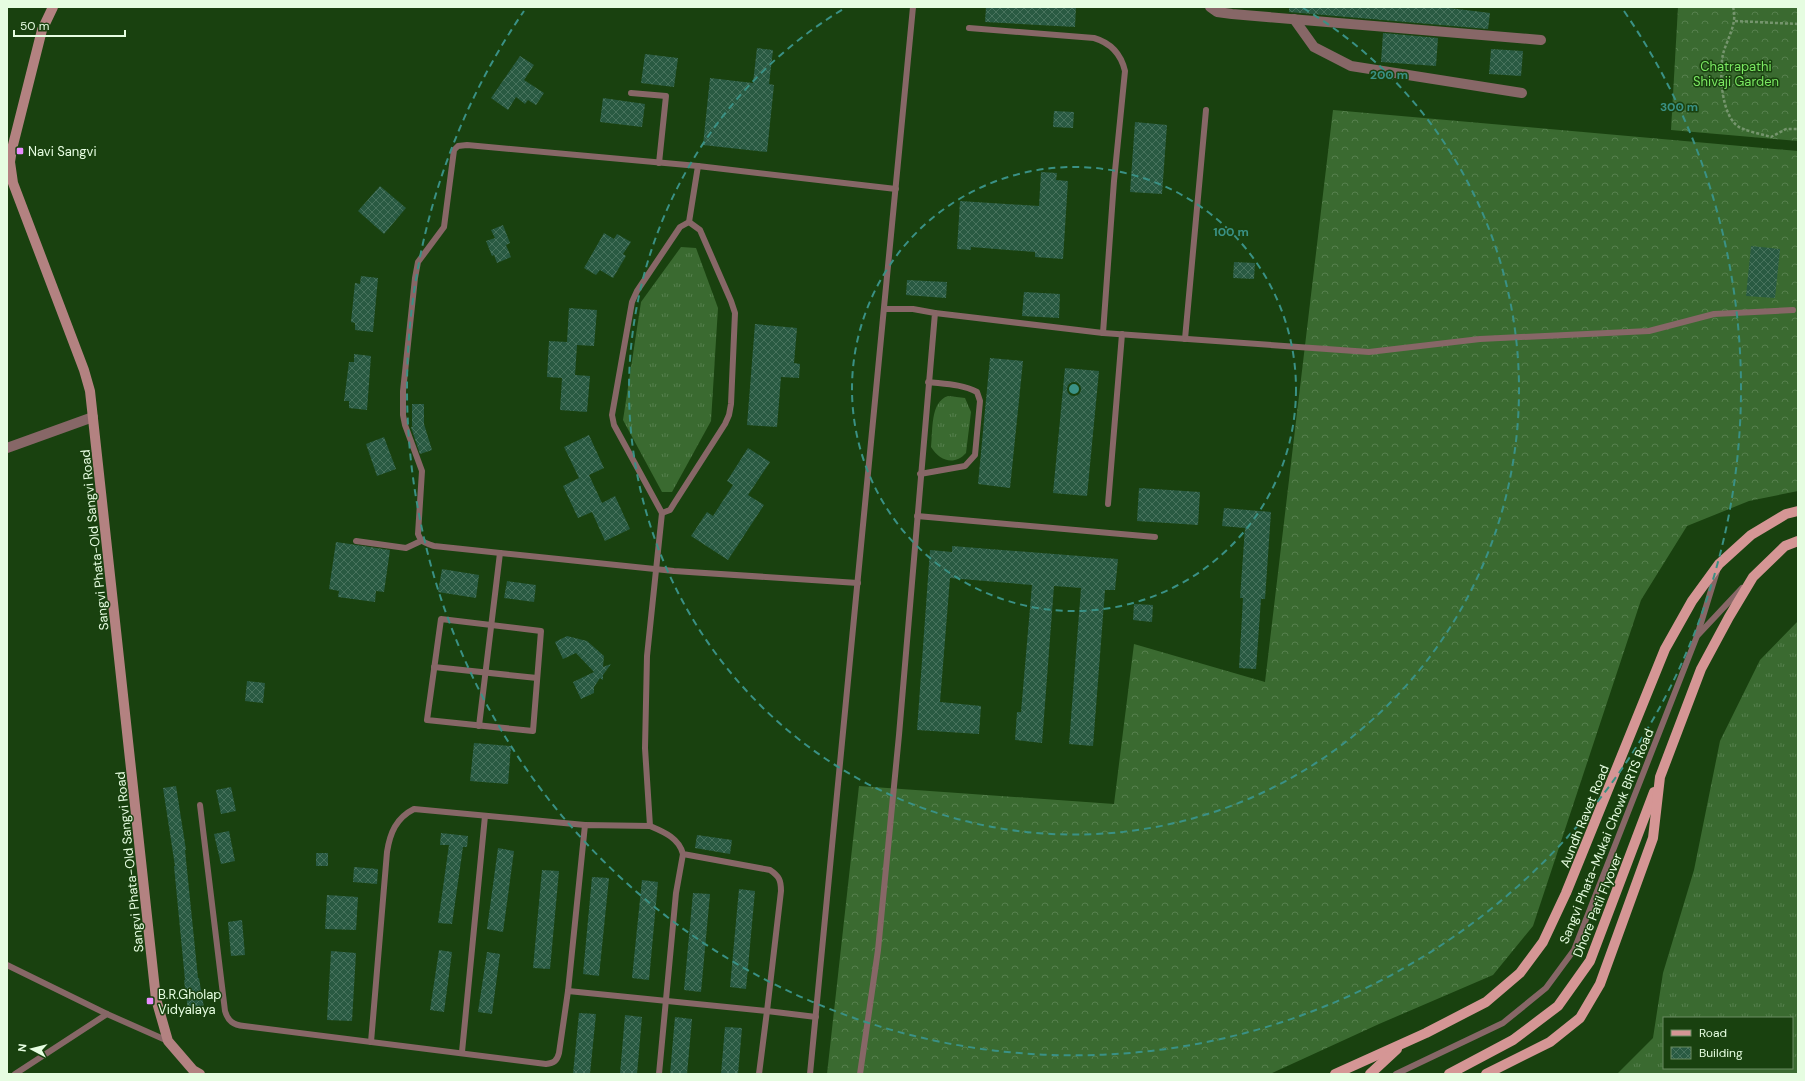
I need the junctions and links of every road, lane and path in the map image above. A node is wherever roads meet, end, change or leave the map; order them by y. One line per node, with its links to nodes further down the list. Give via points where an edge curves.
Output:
1 (53, 7): 16 (main road, Sangvi Phata-Old Sangvi Road, via 42,30 12,149)
2 (914, 7): 17 (lane)
3 (1210, 7): 5 (street, via 1218,12)
4 (1733, 7): 6 (path)
5 (1294, 19): 9 (street); 11 (street, via 1314,47 1352,66)
6 (1735, 21): 7 (path); 13 (path, via 1723,56 1722,86 1727,113 1740,128 1771,137 1786,129)
7 (1798, 24)
8 (970, 28): 22 (lane, via 1094,38 1106,41 1122,59 1125,71)
9 (1541, 40)
10 (631, 93): 14 (lane, via 666,96)
11 (1522, 93)
12 (1206, 110): 24 (lane)
13 (1798, 129)
14 (659, 163): 15 (lane); 36 (lane, via 467,145 458,146 454,150 444,227 418,262 403,391 405,425 422,471 418,534)
15 (698, 166): 17 (lane); 18 (lane)
16 (10, 183): 26 (main road, Sangvi Phata-Old Sangvi Road, via 84,370)
17 (896, 189): 19 (lane)
18 (689, 222): 31 (lane, via 680,227 632,302 612,415 614,425); 31 (lane, via 700,230 735,313 732,404 725,424 670,510)
19 (884, 309): 21 (lane, via 913,309); 41 (lane)
20 (1793, 310): 24 (lane, via 1714,314 1649,331 1480,339 1369,352)
21 (935, 313): 22 (lane); 25 (lane)
22 (1103, 333): 23 (lane)
23 (1122, 334): 24 (lane); 29 (lane)
24 (1185, 339)
25 (928, 382): 28 (lane); 28 (lane, via 971,388 977,392 980,401 975,455 971,460 965,466)
26 (93, 416): 27 (street); 60 (main road, Sangvi Phata-Old Sangvi Road, via 156,999)
27 (7, 448)
28 (920, 474): 32 (lane)
29 (1108, 504)
30 (1798, 510): 38 (main road, Aundh Ravet Road, via 1786,514 1751,535)
31 (662, 513): 39 (lane)
32 (917, 516): 33 (lane); 69 (lane, via 879,934)
33 (1155, 537)
34 (1798, 540): 40 (main road, via 1785,546)
35 (356, 541): 36 (lane, via 406,548)
36 (420, 541): 37 (lane, via 434,546)
37 (500, 553): 39 (lane); 42 (lane)
38 (1719, 564): 43 (lane, Sangvi Phata-Mukai Chowk BRTS Road); 62 (main road, Aundh Ravet Road, via 1692,601 1665,649 1566,893 1543,942 1520,974 1486,1002)
39 (657, 569): 41 (lane); 52 (lane, via 647,656 645,748)
40 (1753, 577): 43 (lane, Sangvi Phata-Mukai Chowk BRTS Road); 48 (main road, via 1701,669)
41 (858, 583): 59 (lane)
42 (491, 624): 44 (lane, via 441,619); 45 (lane); 46 (lane, via 541,631)
43 (1697, 636): 72 (lane, Sangvi Phata-Mukai Chowk BRTS Road, via 1612,847 1574,950 1546,988 1503,1022)
44 (434, 667): 45 (lane); 47 (lane, via 427,720)
45 (486, 672): 46 (lane); 47 (lane)
46 (537, 678): 47 (lane, via 533,731)
47 (479, 726)
48 (1660, 777): 73 (main road, Dhore Patil Flyover, via 1590,961 1558,1006 1513,1040); 74 (main road, via 1653,838 1600,984 1580,1018 1550,1042)
49 (200, 805): 61 (lane, via 228,1020 239,1026)
50 (486, 816): 51 (lane); 61 (lane, via 414,809 398,820 389,838); 63 (lane)
51 (585, 825): 52 (lane); 55 (lane)
52 (650, 826): 53 (lane, via 676,840)
53 (683, 854): 56 (lane, via 676,893); 57 (lane, via 770,870 777,874 781,881)
54 (7, 964): 58 (lane)
55 (568, 991): 56 (lane); 63 (lane, via 558,1059 553,1063)
56 (666, 1001): 57 (lane); 66 (lane)
57 (767, 1011): 59 (lane); 67 (lane)
58 (107, 1014): 60 (lane); 64 (lane)
59 (816, 1017): 68 (lane)
60 (168, 1041): 65 (main road, Sangvi Phata-Old Sangvi Road)
61 (371, 1042): 63 (lane)
62 (1404, 1042): 70 (main road, Aundh Ravet Road); 71 (main road)
63 (462, 1052)
64 (15, 1074)
65 (200, 1074)
66 (659, 1074)
67 (758, 1074)
68 (810, 1074)
69 (860, 1074)
70 (1335, 1074)
71 (1370, 1074)
72 (1396, 1074)
73 (1449, 1074)
74 (1486, 1074)

